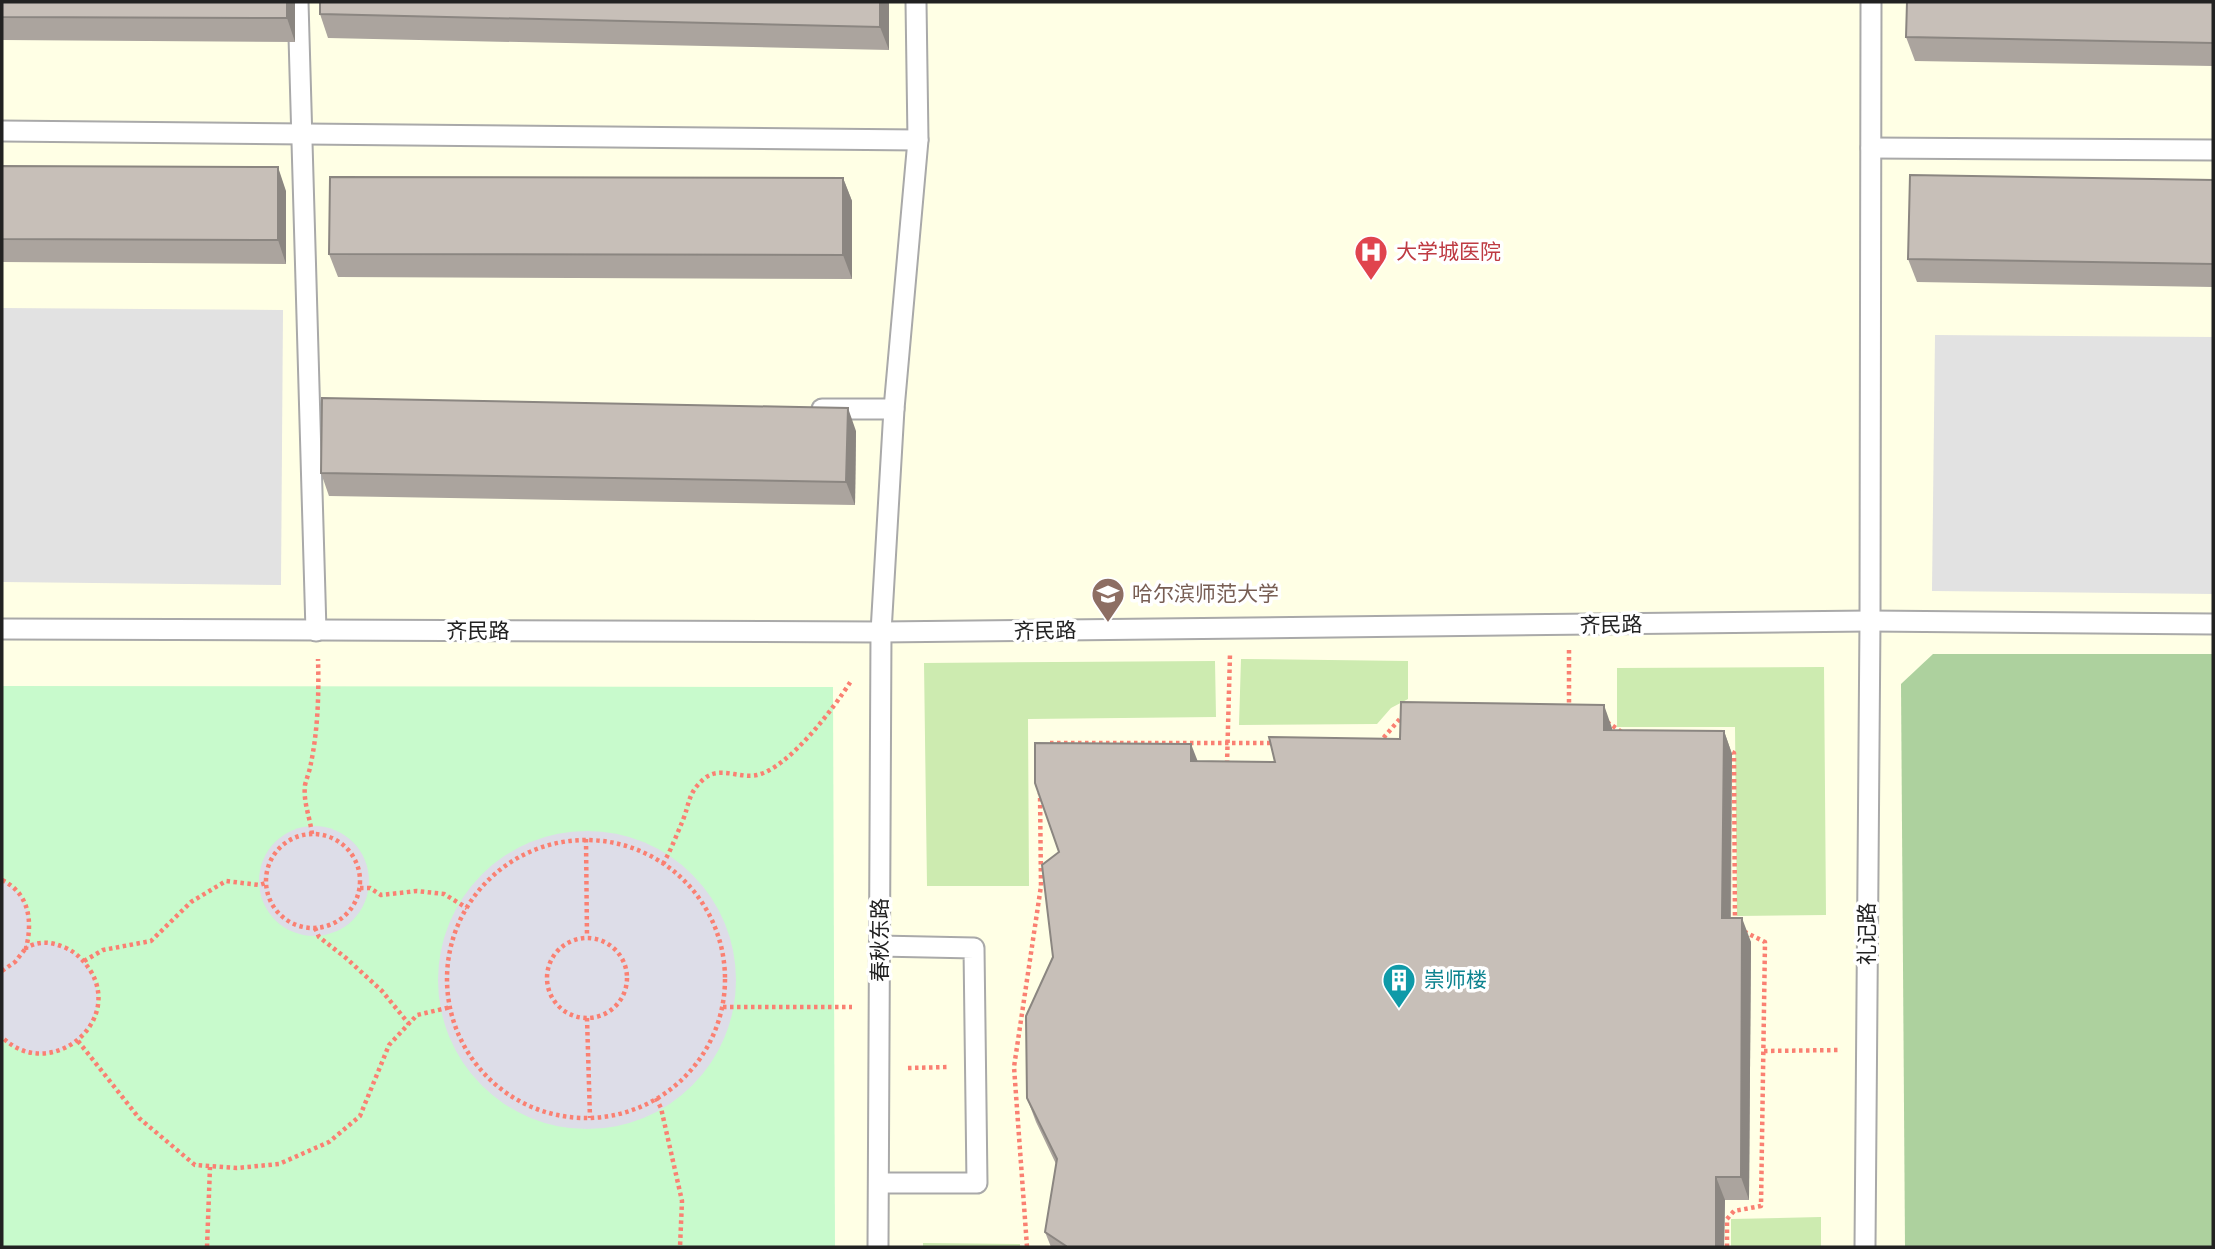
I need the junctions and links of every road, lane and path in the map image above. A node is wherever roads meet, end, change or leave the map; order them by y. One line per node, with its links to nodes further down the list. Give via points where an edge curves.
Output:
1 (298, 2): 5 (lane)
2 (916, 2): 6 (lane, 春秋东路)
3 (1871, 2): 7 (lane, 礼记路)
4 (2, 131): 5 (lane)
5 (302, 134): 6 (lane); 16 (lane, via 317,409)
6 (918, 140): 10 (lane, 春秋东路)
7 (1871, 148): 8 (lane); 11 (lane, 礼记路)
8 (2213, 150)
9 (797, 409): 10 (lane)
10 (894, 409): 17 (lane, 春秋东路)
11 (1870, 621): 12 (lane, 齐民路); 13 (lane, 齐民路); 50 (lane, 礼记路)
12 (2213, 624)
13 (1569, 625): 15 (lane, 齐民路); 20 (path)
14 (2, 629): 16 (lane, 齐民路)
15 (1230, 629): 17 (lane, 齐民路); 24 (path)
16 (316, 631): 17 (lane, 齐民路); 30 (path, via 316,731 305,785)
17 (881, 632): 39 (lane, 春秋东路)
18 (854, 676): 32 (path, via 834,708 771,769 756,776 729,772 707,776 689,796)
19 (1418, 713): 26 (path, via 1404,713 1379,743)
20 (1569, 714)
21 (1606, 721): 22 (path)
22 (1627, 736)
23 (1039, 743): 24 (path)
24 (1228, 743): 25 (path); 28 (path)
25 (1283, 743)
26 (1365, 743)
27 (1716, 747): 51 (path, via 1734,753 1734,927 1765,942)
28 (1227, 770)
29 (1039, 782): 59 (path, via 1041,886 1014,1067)
30 (312, 834): 34 (path, via 285,843 271,861); 35 (path, via 328,836 354,856)
31 (586, 839): 32 (path, via 634,847); 36 (path, via 543,846 503,867 472,897); 38 (path)
32 (663, 864): 44 (path, via 676,871 707,908 724,953)
33 (2, 880): 40 (path, via 22,897 29,913)
34 (266, 883): 37 (path, via 268,897 286,920); 41 (path, via 226,881 191,902 151,941 103,950)
35 (360, 888): 36 (path, via 381,895 444,894); 37 (path, via 345,916)
36 (467, 908): 43 (path, via 453,937 447,981)
37 (315, 928): 47 (path, via 319,937 382,991)
38 (587, 937): 46 (path, via 601,940 622,957 627,984 613,1008); 46 (path, via 563,945 548,965 546,978 554,1002)
39 (879, 946): 45 (lane, 春秋东路); 55 (lane, via 974,948 977,1183)
40 (26, 948): 41 (path, via 36,942 54,943); 42 (path)
41 (84, 961): 49 (path, via 93,976 97,1002 89,1027)
42 (2, 971)
43 (451, 1007): 47 (path, via 417,1015); 53 (path, via 454,1024 475,1063 506,1093 546,1113)
44 (723, 1007): 45 (path); 52 (path, via 709,1046 678,1084)
45 (879, 1007): 55 (lane, 春秋东路)
46 (587, 1018): 53 (path)
47 (409, 1024): 54 (path, via 389,1045 360,1116 329,1142 279,1164)
48 (2, 1037): 49 (path, via 26,1052 46,1054)
49 (78, 1041): 54 (path, via 139,1118 195,1165)
50 (1866, 1050): 51 (path); 61 (lane, 礼记路)
51 (1765, 1051): 60 (path, via 1761,1206 1734,1211 1727,1219)
52 (656, 1098): 53 (path, via 637,1109); 57 (path, via 682,1201)
53 (590, 1118)
54 (210, 1167): 56 (path)
55 (878, 1183): 58 (lane, 春秋东路)
56 (207, 1247)
57 (680, 1247)
58 (878, 1247)
59 (1027, 1247)
60 (1727, 1247)
61 (1865, 1247)

